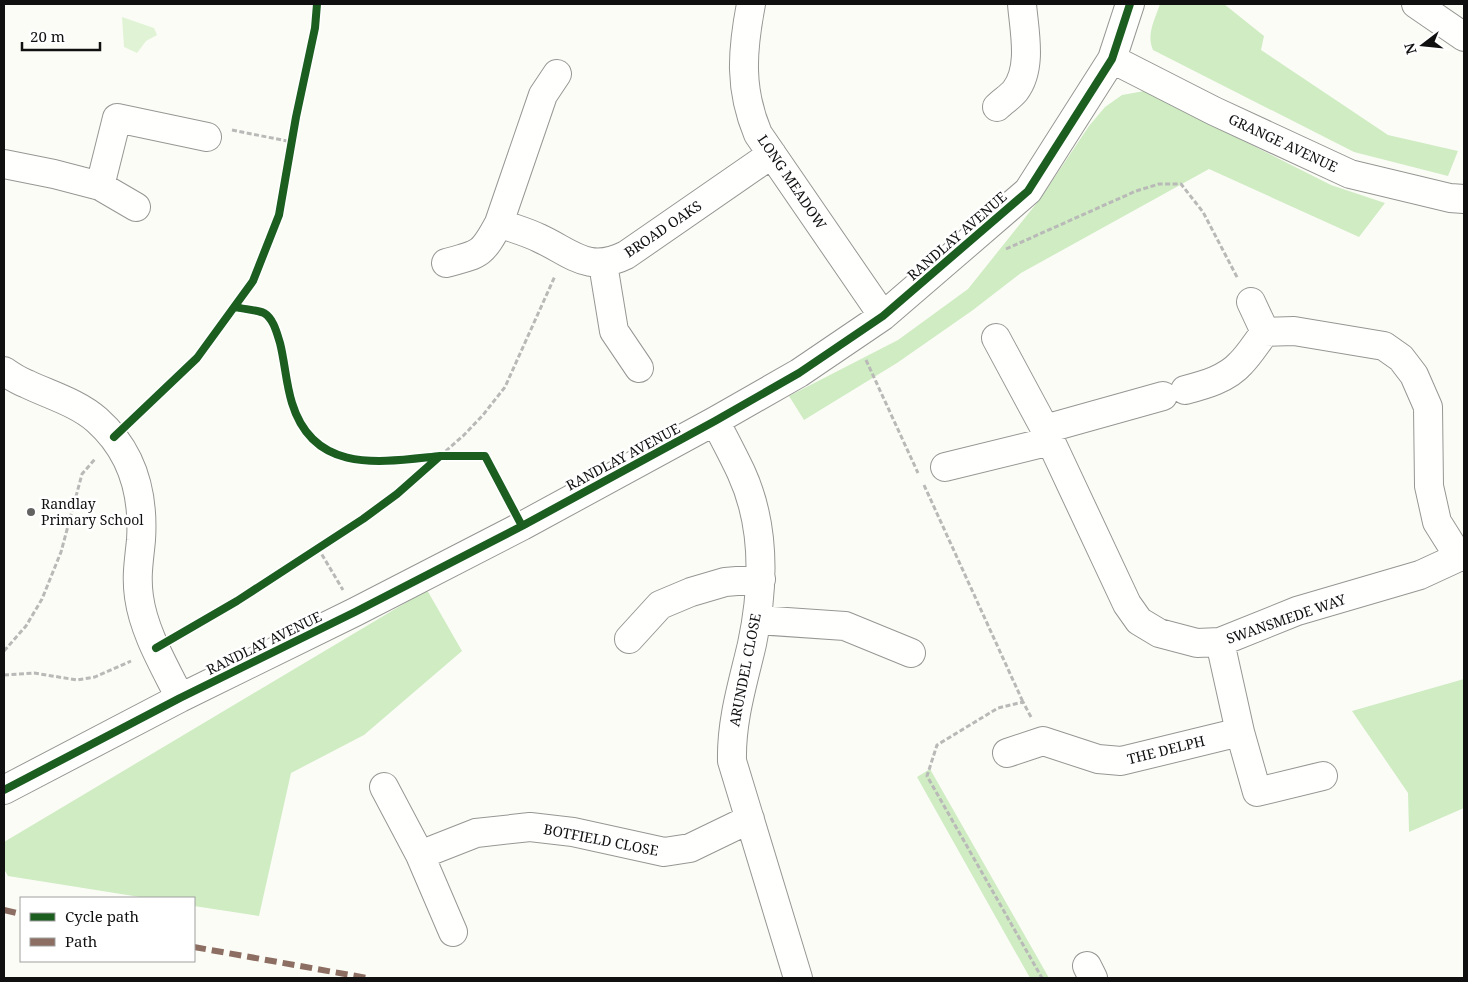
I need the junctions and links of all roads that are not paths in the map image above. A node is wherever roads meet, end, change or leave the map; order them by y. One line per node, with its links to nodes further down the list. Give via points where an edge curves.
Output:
1 (751, 4): 10 (street, LONG MEADOW, via 745,38 745,90 758,134)
2 (1022, 4): 8 (street, via 1025,67 1015,91)
3 (1130, 4): 6 (street, RANDLAY AVENUE)
4 (1416, 4): 5 (street)
5 (1464, 37)
6 (1112, 59): 13 (street, GRANGE AVENUE, via 1350,174); 19 (street, RANDLAY AVENUE, via 1028,191)
7 (556, 74): 15 (street, via 543,95)
8 (998, 106)
9 (207, 137): 12 (street, via 117,118)
10 (772, 154): 17 (street, BROAD OAKS, via 626,255); 19 (street, LONG MEADOW)
11 (4, 164): 12 (street)
12 (100, 186): 14 (street)
13 (1464, 199)
14 (136, 208)
15 (499, 223): 16 (street, via 479,253); 17 (street, via 540,238 565,253)
16 (446, 263)
17 (603, 264): 22 (street, via 614,331)
18 (1251, 302): 20 (street)
19 (884, 316): 24 (street, RANDLAY AVENUE, via 799,373)
20 (1265, 332): 25 (street, via 1240,365 1218,379); 27 (street, via 1294,331 1384,346 1401,358 1414,375 1428,407 1429,486 1437,522)
21 (996, 338): 25 (street, SWANSMEDE WAY)
22 (639, 368)
23 (4, 371): 33 (street, via 96,419 114,437 129,460 141,512 137,567 139,598 146,625)
24 (715, 421): 28 (street, ARUNDEL CLOSE, via 749,492 759,533); 33 (street, RANDLAY AVENUE, via 356,612)
25 (1048, 435): 26 (street); 31 (street, SWANSMEDE WAY, via 1127,604 1139,621 1159,633 1197,643)
26 (945, 466)
27 (1462, 557): 31 (street, SWANSMEDE WAY, via 1420,575 1298,611)
28 (761, 579): 29 (street, ARUNDEL CLOSE); 30 (street, via 725,582 660,605)
29 (757, 620): 32 (street, via 845,626); 39 (street, ARUNDEL CLOSE, via 736,709 732,742 732,761)
30 (629, 639)
31 (1220, 642): 34 (street)
32 (911, 653)
33 (180, 698): 38 (street, RANDLAY AVENUE)
34 (1240, 732): 35 (street, THE DELPH, via 1121,761 1098,759 1043,741); 36 (street, via 1257,792)
35 (1007, 753)
36 (1323, 776)
37 (384, 787): 40 (street)
38 (4, 790)
39 (750, 819): 40 (street, BOTFIELD CLOSE, via 690,848 664,852 573,832 530,827 476,833); 42 (street, ARUNDEL CLOSE)
40 (420, 855): 41 (street)
41 (453, 932)
42 (798, 978)

